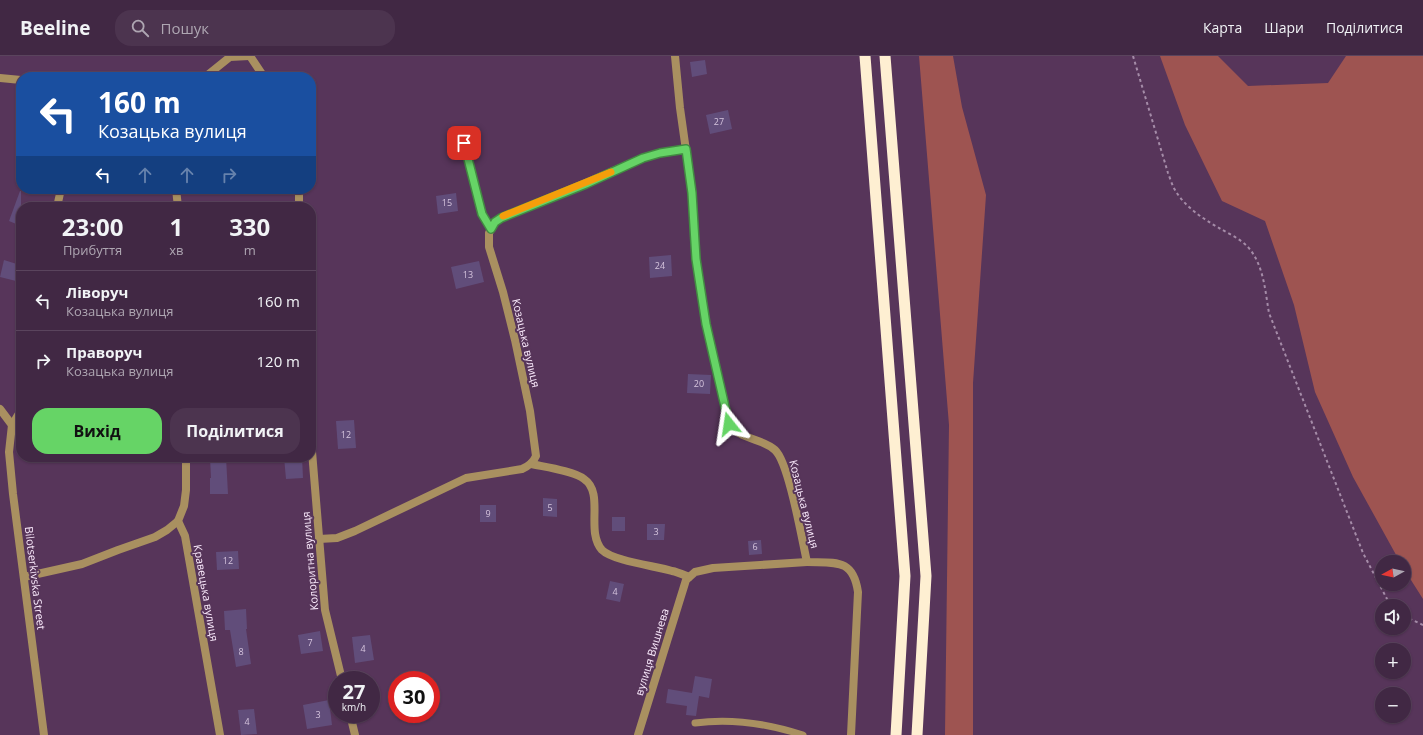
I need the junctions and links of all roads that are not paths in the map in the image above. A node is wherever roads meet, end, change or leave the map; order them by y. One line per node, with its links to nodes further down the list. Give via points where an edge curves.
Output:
1 (249, 56): 5 (street, via 230,57); 6 (street)
2 (675, 56): 10 (street, Козацька вулиця)
3 (865, 56): 32 (highway, via 905,576)
4 (885, 56): 33 (highway, via 926,576)
5 (211, 72)
6 (260, 72)
7 (0, 78): 8 (street)
8 (16, 80)
9 (464, 143): 11 (street, via 482,214)
10 (686, 149): 11 (street, via 643,158 501,218); 20 (street, Козацька вулиця, via 697,266 706,324 728,420 736,433 764,443 781,457)
11 (491, 229): 17 (street, Козацька вулиця, via 489,247 503,292 530,411 536,456)
12 (0, 409): 14 (street)
13 (16, 418): 14 (street)
14 (12, 425): 21 (street, Bilotserkivska Street, via 9,452)
15 (186, 462): 18 (street, via 184,506)
16 (313, 462): 19 (street, Колоритна вулиця)
17 (531, 464): 19 (street, via 522,469 466,478 355,531 337,538); 22 (street, via 577,475 590,485 593,492 594,532 596,541 603,551)
18 (178, 521): 21 (street, via 155,537 82,564); 27 (street, Кравецька вулиця, via 185,536)
19 (319, 540): 23 (street, Колоритна вулиця, via 325,610)
20 (807, 562): 22 (street, Козацька вулиця, via 713,568 695,572); 31 (street, Козацька вулиця, via 841,564 850,570 856,579 858,592)
21 (24, 577): 26 (street, Bilotserkivska Street)
22 (689, 577): 29 (street, вулиця Вишнева, via 680,597)
23 (340, 671)
24 (352, 723): 28 (street)
25 (696, 723): 30 (lane, via 740,722)
26 (44, 735)
27 (220, 735)
28 (355, 735)
29 (638, 735)
30 (802, 735)
31 (851, 735)
32 (896, 735)
33 (917, 735)

